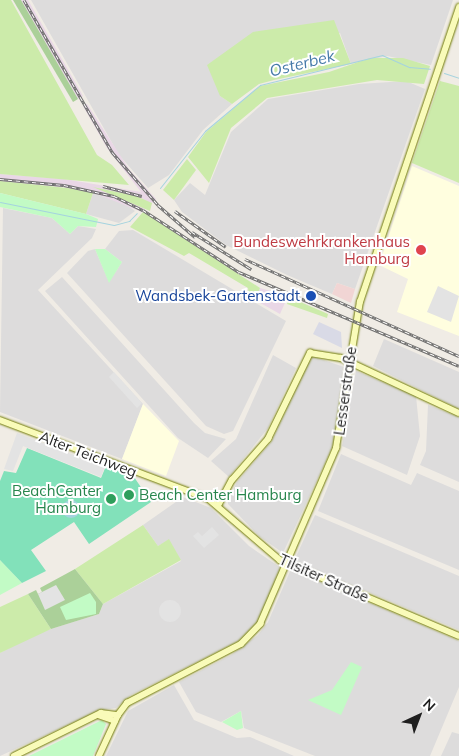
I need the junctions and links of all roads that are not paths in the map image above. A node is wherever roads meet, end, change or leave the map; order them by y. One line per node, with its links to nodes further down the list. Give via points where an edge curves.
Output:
1 (459, 7): 2 (street, Lesserstraße, via 360,302)
2 (349, 362): 3 (street); 6 (street, via 310,353 268,439 232,480); 7 (street, Lesserstraße, via 336,448)
3 (459, 413)
4 (0, 420): 5 (street, Alter Teichweg)
5 (177, 487): 6 (street, Tilsiter Straße)
6 (218, 504): 7 (street, Tilsiter Straße, via 258,543)
7 (286, 563): 8 (street, Tilsiter Straße); 9 (street, Lesserstraße, via 260,624 241,644 132,700)
8 (459, 636)
9 (116, 718): 10 (street, via 97,715); 11 (street)
10 (14, 756)
11 (99, 756)

